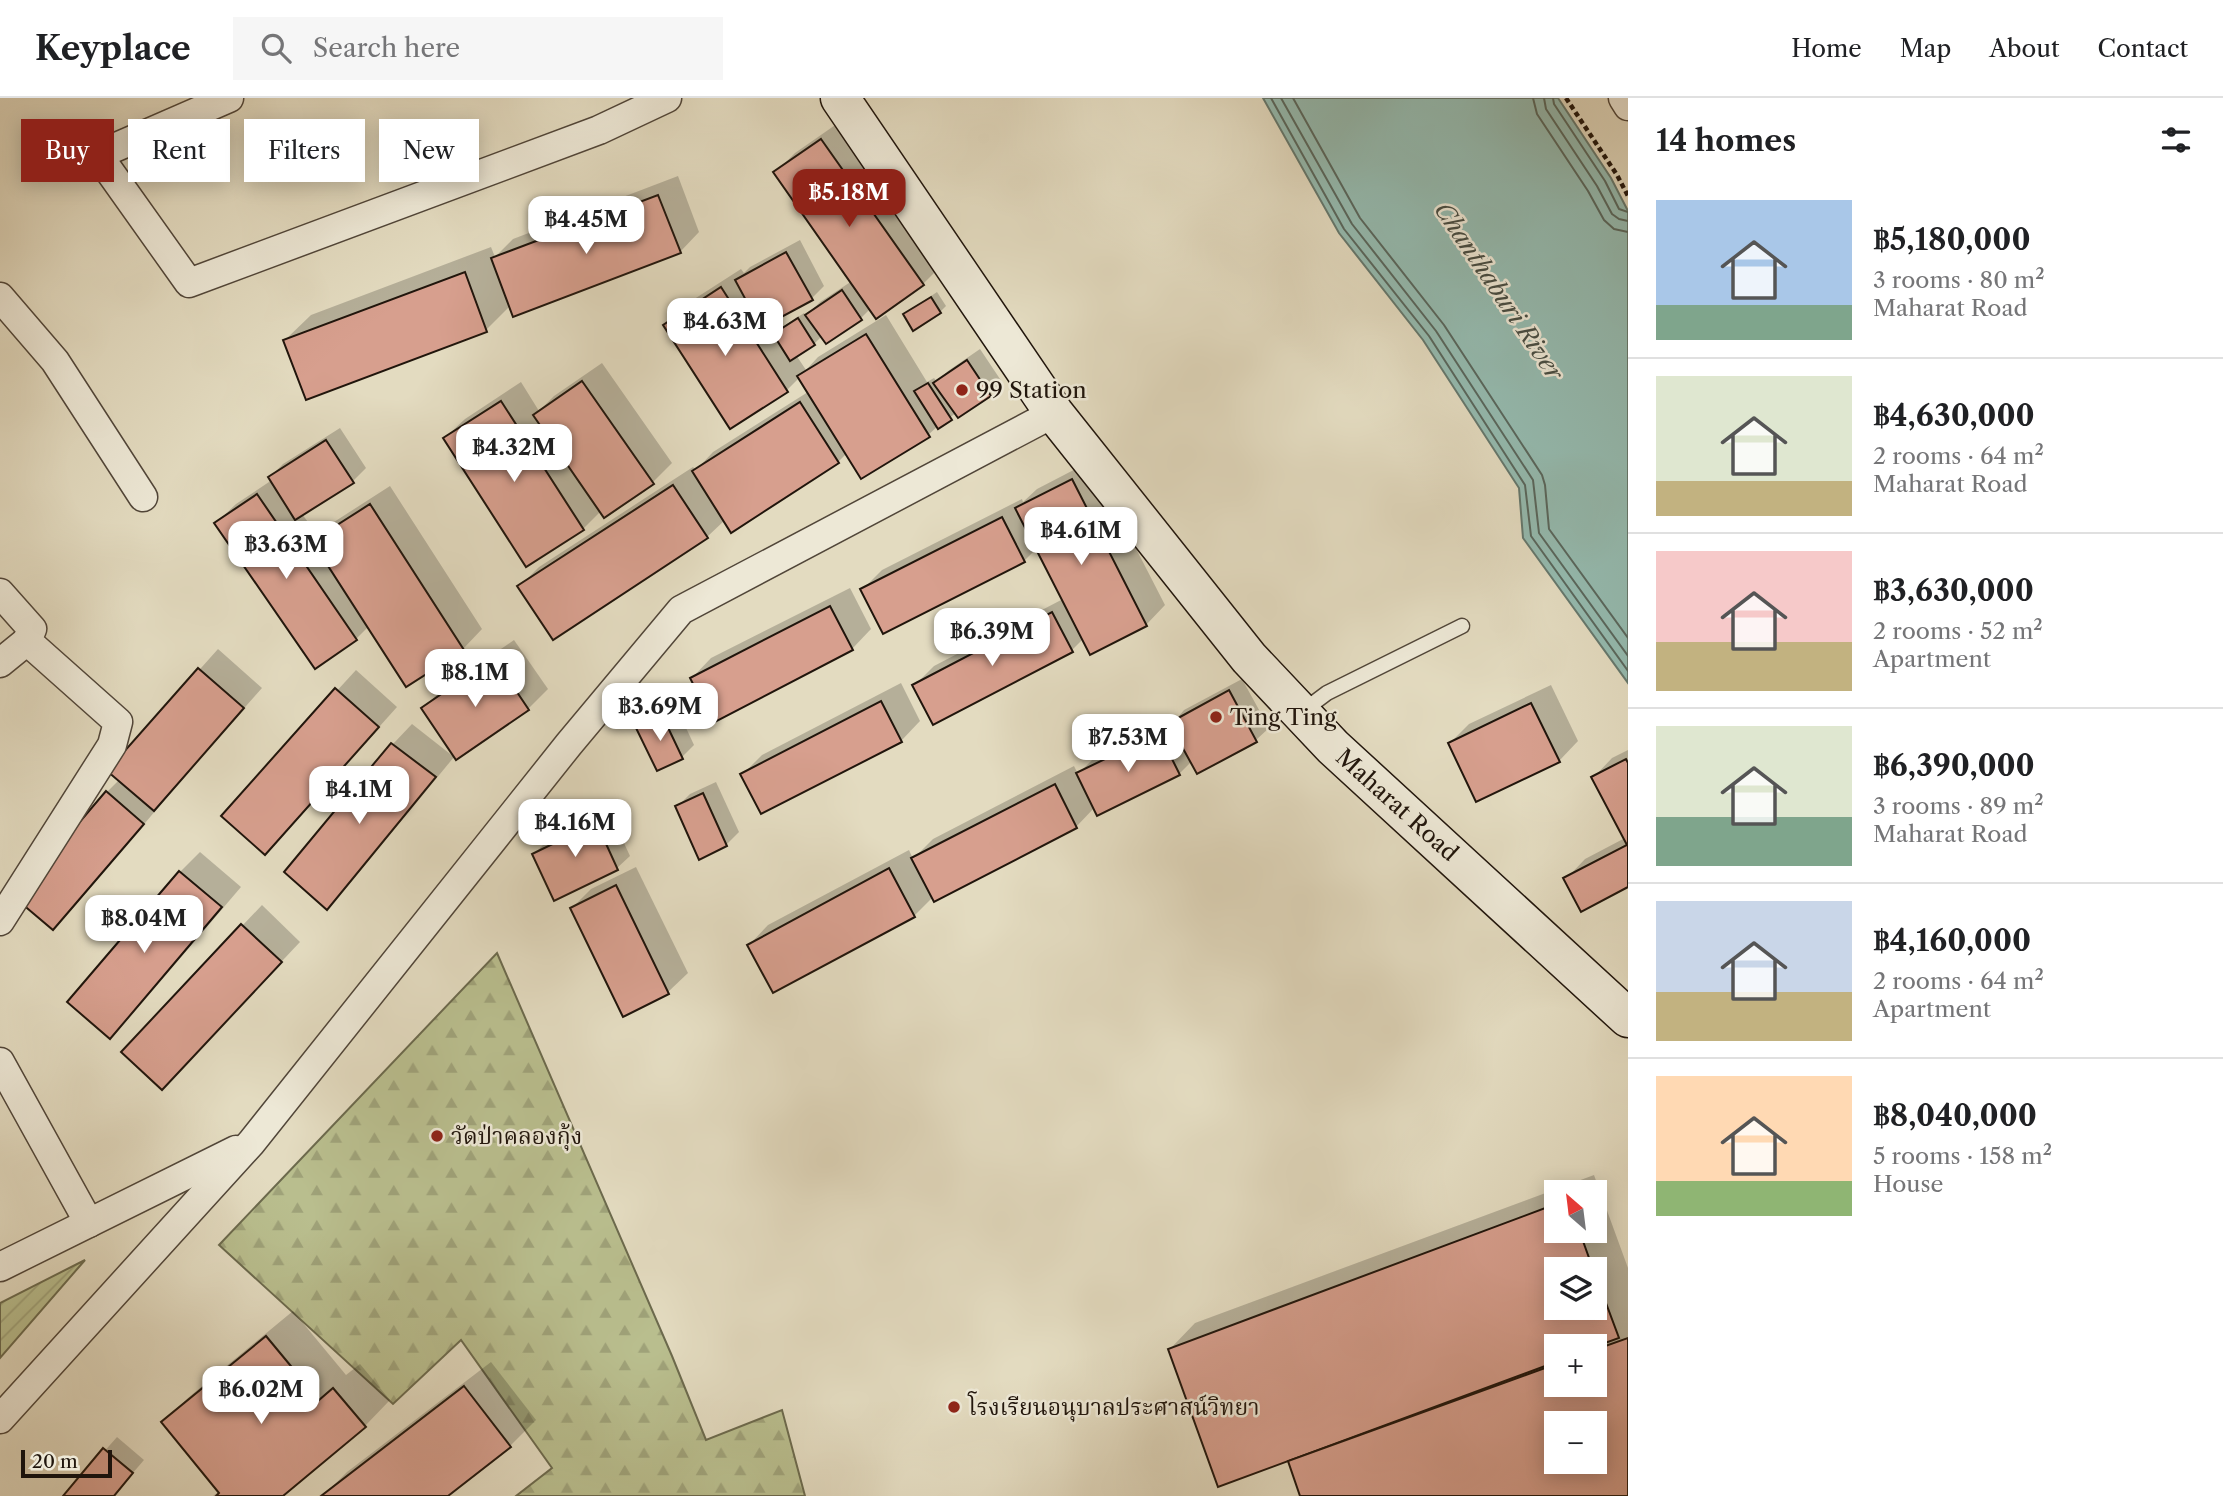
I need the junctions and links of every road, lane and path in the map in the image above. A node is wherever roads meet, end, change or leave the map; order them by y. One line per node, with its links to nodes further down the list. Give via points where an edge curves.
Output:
1 (229, 98): 2 (street, via 98,155 189,283 599,130)
2 (667, 98)
3 (840, 98): 9 (street, Maharat Road)
4 (1566, 98): 7 (path)
5 (1623, 98): 6 (street)
6 (1628, 106)
7 (1628, 196)
8 (0, 297): 10 (street, via 55,361)
9 (1054, 414): 15 (street, Maharat Road, via 1249,658); 19 (street, via 681,610)
10 (143, 498)
11 (0, 593): 13 (street, via 32,629)
12 (1462, 626): 15 (lane, via 1327,693)
13 (27, 641): 14 (street); 16 (street, via 118,722 112,745)
14 (0, 663)
15 (1300, 712): 17 (street, Maharat Road)
16 (0, 921)
17 (1628, 1018)
18 (0, 1062): 20 (street)
19 (251, 1143): 20 (street); 22 (street)
20 (89, 1223): 21 (street)
21 (0, 1267)
22 (0, 1419)

